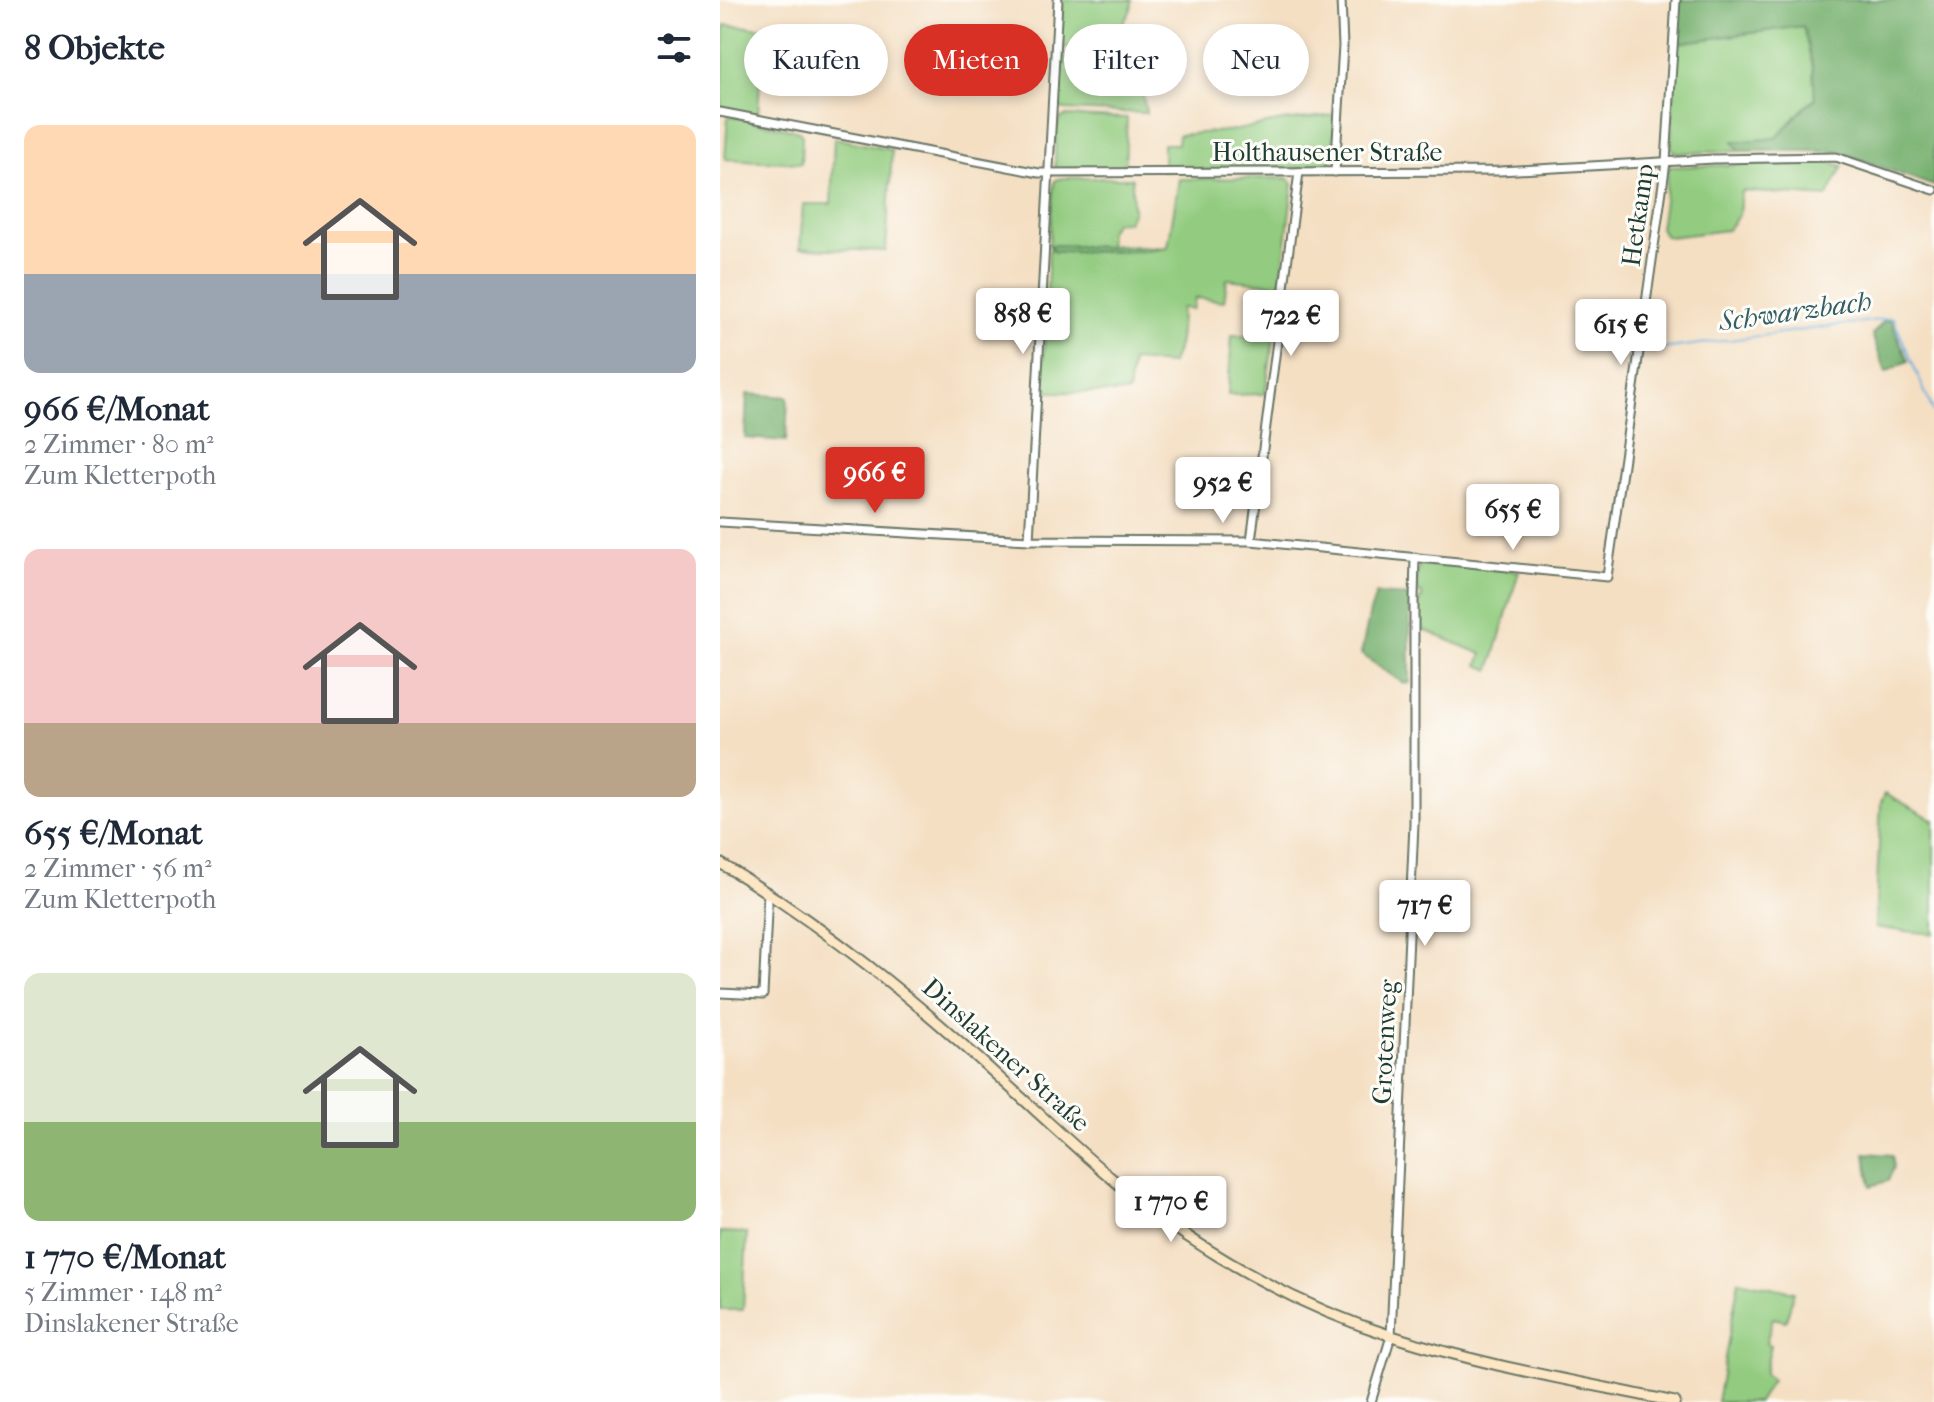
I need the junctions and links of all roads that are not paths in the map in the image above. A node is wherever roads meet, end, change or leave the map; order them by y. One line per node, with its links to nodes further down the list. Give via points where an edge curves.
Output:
1 (1058, 0): 8 (street)
2 (1341, 0): 7 (street)
3 (1676, 0): 5 (street, Hetkamp)
4 (720, 112): 8 (street, Holthausener Straße)
5 (1666, 162): 7 (street, Holthausener Straße); 9 (street, Holthausener Straße, via 1836,157); 13 (street, Hetkamp, via 1607,577)
6 (1299, 172): 7 (street, Holthausener Straße); 8 (street, Holthausener Straße); 12 (street)
7 (1335, 172)
8 (1049, 173): 11 (street)
9 (1934, 190)
10 (720, 522): 11 (street)
11 (1029, 540): 12 (street)
12 (1251, 541): 13 (street)
13 (1415, 557): 17 (street, Grotenweg, via 1414,824)
14 (720, 863): 15 (main road, Dinslakener Straße)
15 (768, 892): 16 (street, via 763,995); 17 (main road, Dinslakener Straße, via 904,993 1116,1183 1187,1236 1288,1294)
16 (720, 993)
17 (1391, 1336): 18 (street, Grotenweg); 19 (main road, Dinslakener Straße)
18 (1371, 1402)
19 (1675, 1402)

